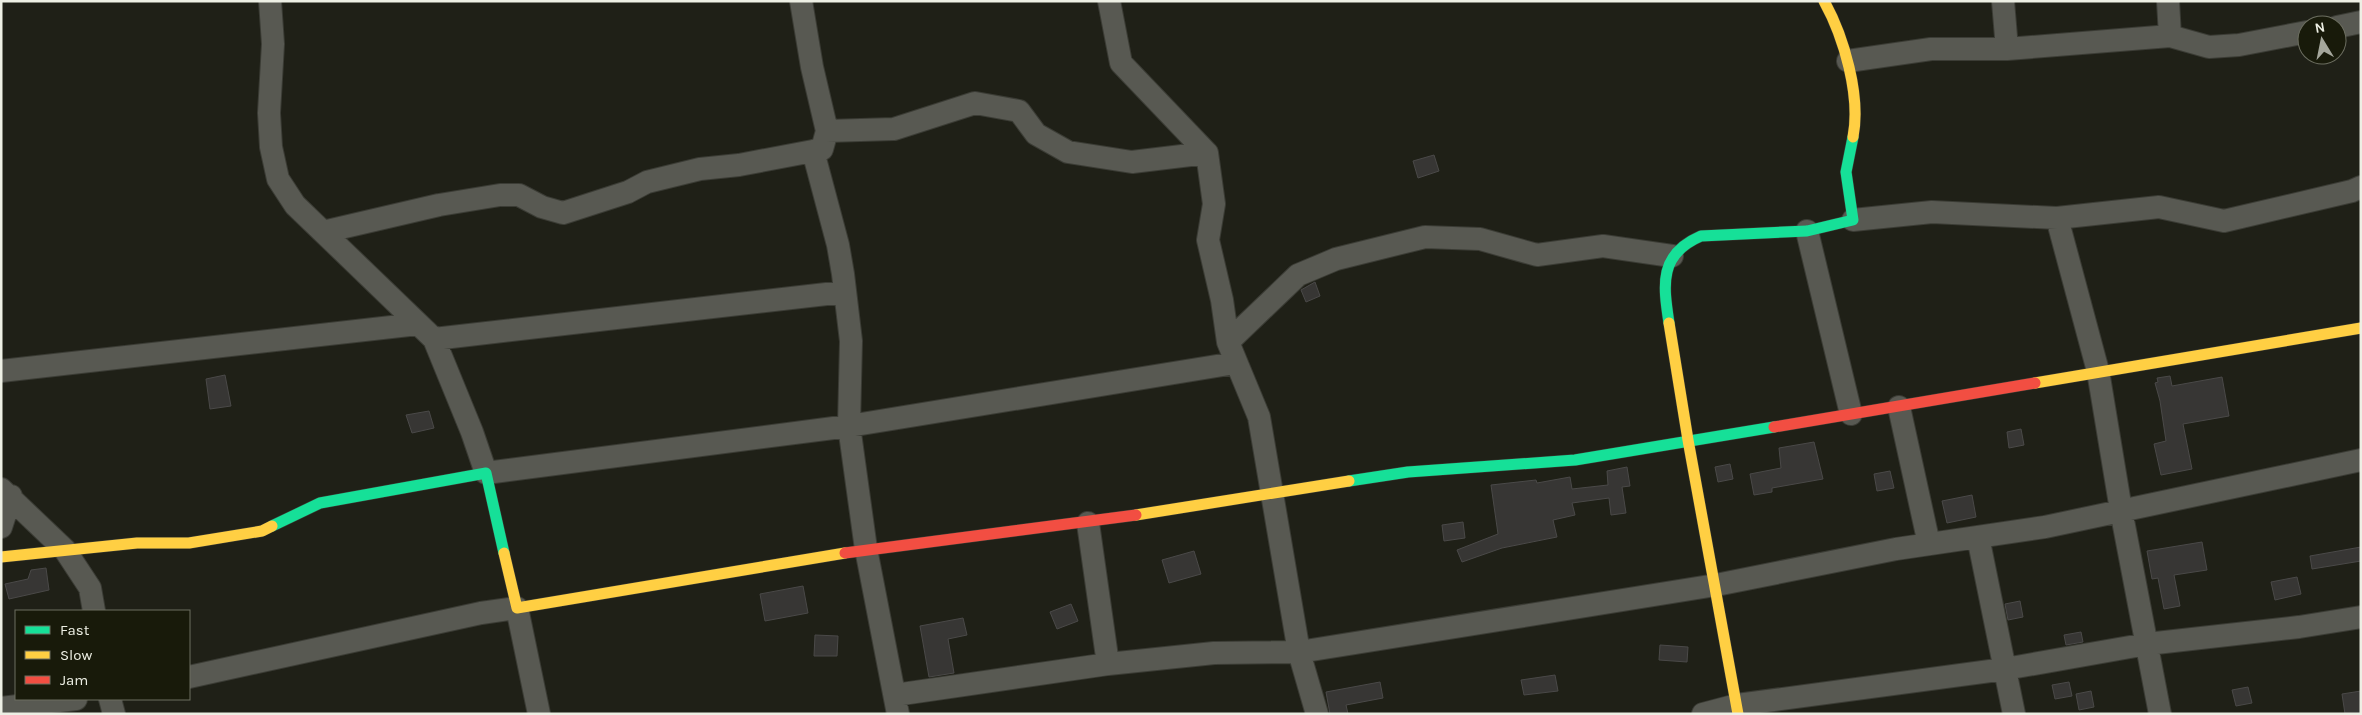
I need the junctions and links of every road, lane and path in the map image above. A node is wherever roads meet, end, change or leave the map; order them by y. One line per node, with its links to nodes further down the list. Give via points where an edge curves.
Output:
1 (270, 1): 20 (street, via 273,44 269,112 271,147 278,179 295,205)
2 (801, 1): 13 (street, via 812,67)
3 (1109, 1): 15 (street, via 1121,63)
4 (1824, 1): 12 (street)
5 (2003, 1): 11 (street)
6 (2168, 1): 10 (street)
7 (2361, 22): 8 (street)
8 (2347, 25)
9 (2297, 34): 10 (street, via 2209,47)
10 (2170, 36): 11 (street)
11 (2007, 49): 12 (street, via 1931,49)
12 (1848, 60): 18 (street, via 1856,122 1846,172)
13 (828, 131): 14 (street, via 822,149); 15 (street, via 894,129 976,103 1019,111 1036,134 1068,152 1132,162)
14 (813, 152): 20 (street, via 700,169 647,182 628,192 563,213 519,195 500,195); 22 (street, via 838,245)
15 (1207, 153): 26 (street, via 1214,204 1208,240)
16 (2361, 186): 17 (street, via 2352,191 2224,221 2159,206)
17 (2057, 218): 18 (street, via 1932,212); 28 (street)
18 (1852, 220): 19 (street)
19 (1806, 231): 21 (street, via 1701,236 1685,243); 30 (street)
20 (323, 232): 23 (street)
21 (1672, 256): 26 (street, via 1604,246 1537,255 1480,239 1424,237 1336,259 1298,275); 32 (street, via 1664,288)
22 (844, 292): 25 (street); 31 (street, via 851,341)
23 (418, 324): 25 (street); 27 (street)
24 (2361, 328): 28 (street)
25 (434, 339): 34 (street)
26 (1232, 352): 31 (street); 36 (street, via 1259,417)
27 (1, 371)
28 (2098, 371): 29 (street); 37 (street)
29 (1899, 407): 30 (street); 41 (street)
30 (1851, 414): 32 (street)
31 (850, 426): 34 (street); 42 (street)
32 (1688, 440): 36 (street, via 1575,460 1408,472); 45 (street)
33 (2361, 460): 37 (street)
34 (486, 473): 43 (street, via 320,503 262,531 189,542); 46 (street)
35 (6, 493): 39 (street); 43 (street)
36 (1272, 495): 38 (street); 50 (street)
37 (2121, 510): 40 (street); 49 (street)
38 (1088, 523): 42 (street); 51 (street)
39 (1, 527)
40 (1978, 537): 41 (street); 52 (street)
41 (1929, 544): 45 (street)
42 (866, 549): 46 (street); 56 (street)
43 (65, 550): 44 (street); 47 (street, via 90,588)
44 (1, 557)
45 (1716, 585): 50 (street); 58 (street)
46 (517, 608): 53 (street); 60 (street)
47 (94, 610)
48 (2361, 617): 49 (street, via 2299,628)
49 (2147, 644): 52 (street); 64 (street)
50 (1299, 652): 51 (street, via 1214,653); 61 (street)
51 (1108, 664): 56 (street)
52 (2005, 669): 58 (street); 63 (street)
53 (190, 677)
54 (68, 700): 57 (street)
55 (110, 700): 59 (street)
56 (896, 704)
57 (1, 708)
58 (1737, 710): 62 (street)
59 (114, 714)
60 (539, 714)
61 (1317, 714)
62 (1703, 714)
63 (2014, 714)
64 (2160, 714)

